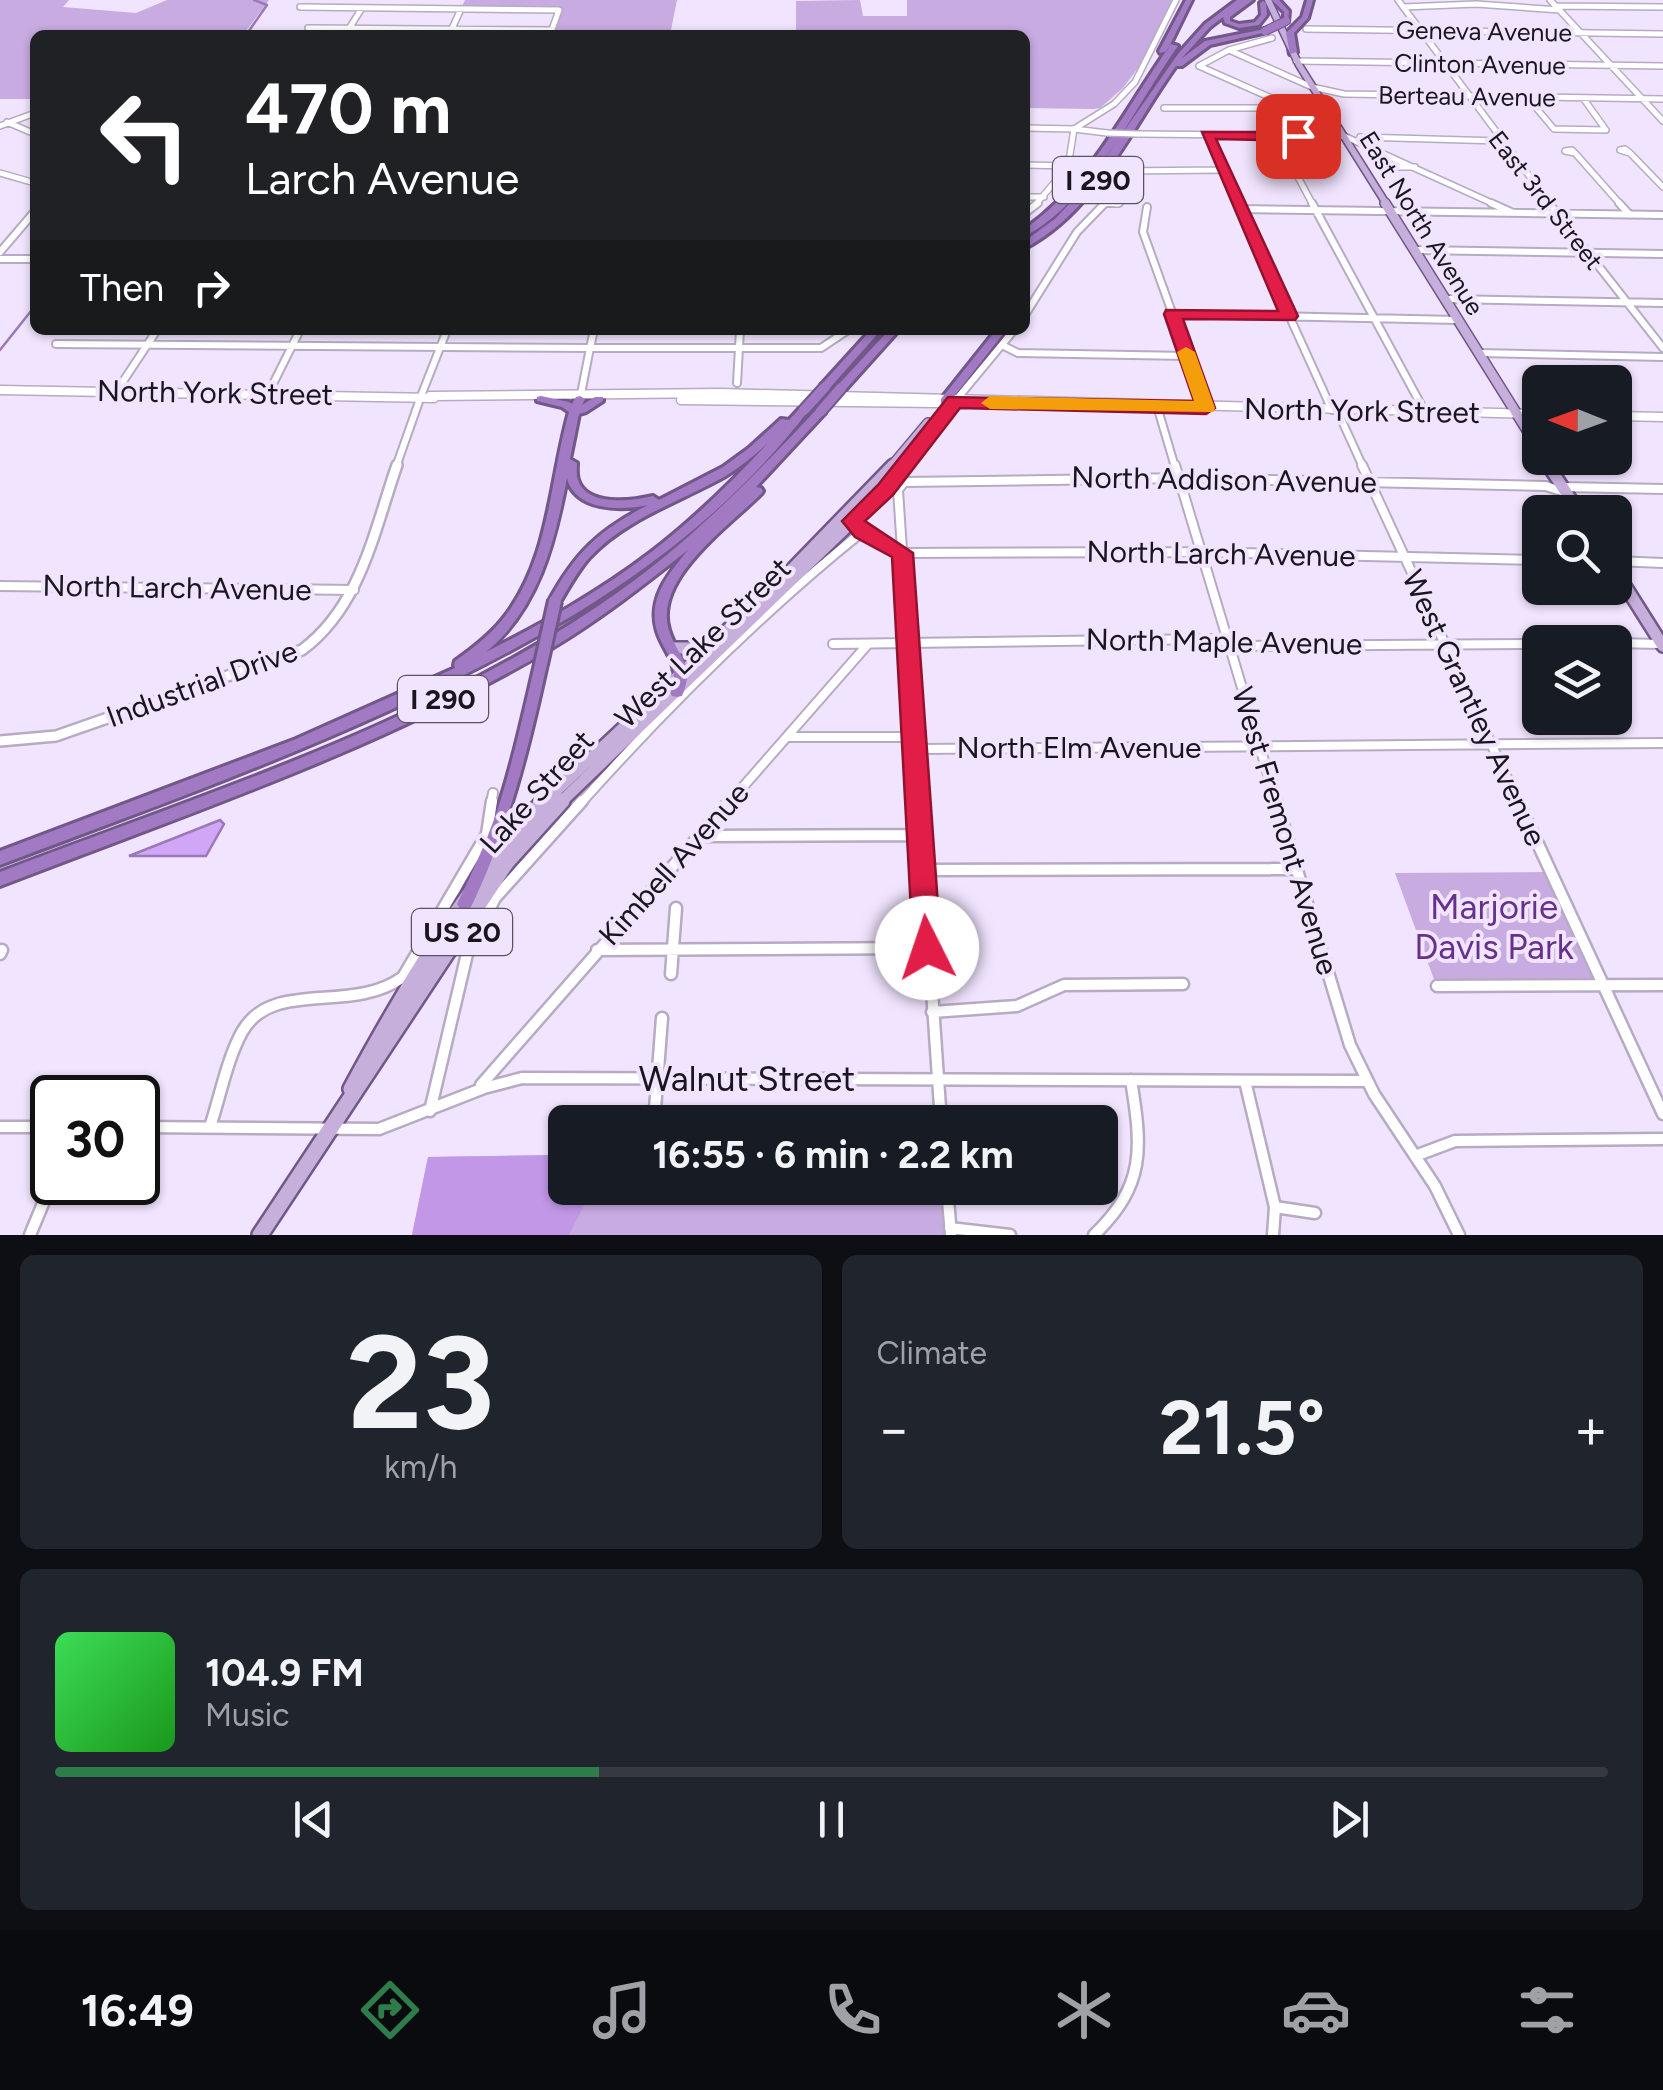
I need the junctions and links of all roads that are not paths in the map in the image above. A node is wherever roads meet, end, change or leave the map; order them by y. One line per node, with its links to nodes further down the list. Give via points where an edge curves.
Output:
1 (1176, 0): 48 (street, via 1135,82)
2 (1189, 0): 46 (highway)
3 (1229, 0): 46 (highway, I 290, via 1174,46)
4 (1241, 0): 35 (highway, I 290, via 1186,45)
5 (1250, 0): 9 (highway, via 1226,16 1227,22 1257,24)
6 (1310, 0): 27 (highway, via 1290,34)
7 (1398, 0): 10 (street, East 3rd Street)
8 (1550, 0): 14 (street)
9 (1266, 1): 24 (highway, bridge, via 1287,12 1286,21); 27 (main road, East North Avenue)
10 (1403, 7): 14 (street); 22 (street, East 3rd Street)
11 (1663, 7): 14 (street)
12 (300, 8): 13 (street)
13 (362, 8): 15 (street); 19 (street)
14 (1558, 8): 23 (street)
15 (462, 9): 20 (street); 21 (street, via 559,10)
16 (308, 28): 18 (street)
17 (1306, 29): 22 (street, Geneva Avenue)
18 (328, 30)
19 (348, 30)
20 (451, 30)
21 (552, 30)
22 (1420, 31): 23 (street, Geneva Avenue); 28 (street, East 3rd Street)
23 (1580, 32): 25 (street, Geneva Avenue); 29 (street)
24 (1268, 34): 26 (street); 35 (highway, via 1223,38 1196,49)
25 (1663, 34)
26 (1229, 50): 32 (street, Berteau Avenue); 41 (street, via 1199,66)
27 (1294, 57): 28 (street, Clinton Avenue); 31 (main road, East North Avenue)
28 (1443, 63): 29 (street, Clinton Avenue); 34 (street, East 3rd Street)
29 (1611, 65): 30 (street, Clinton Avenue); 38 (street)
30 (1663, 66)
31 (1306, 76): 32 (main road); 33 (main road, East North Avenue)
32 (1296, 80): 33 (street, Berteau Avenue)
33 (1312, 87): 34 (street, Berteau Avenue); 53 (main road, East North Avenue)
34 (1466, 96): 36 (street, Berteau Avenue); 55 (street, East 3rd Street)
35 (1151, 97): 82 (highway, I 290, via 1086,196)
36 (1528, 97): 37 (street, Berteau Avenue); 37 (street, via 1554,129 1606,130)
37 (1582, 98): 38 (street, Berteau Avenue)
38 (1642, 99): 39 (street, Berteau Avenue); 44 (street)
39 (1663, 99)
40 (1164, 108): 41 (street)
41 (1291, 108): 43 (street)
42 (30, 114): 45 (street)
43 (1320, 120)
44 (1663, 120)
45 (2, 123): 49 (street)
46 (1120, 127): 81 (highway, I 290, via 1065,204)
47 (1030, 128): 48 (street)
48 (1074, 129): 50 (street, bridge); 60 (street, via 1077,151)
49 (30, 132)
50 (1138, 134): 51 (street)
51 (1207, 135): 52 (street); 63 (street, West Grantley Avenue)
52 (1276, 136): 53 (street); 74 (street)
53 (1344, 136): 54 (street); 56 (street); 75 (main road, East North Avenue)
54 (1378, 138): 55 (street); 56 (street)
55 (1500, 141): 77 (street, East 3rd Street)
56 (1376, 148): 62 (street)
57 (1630, 153): 67 (street)
58 (1574, 154): 78 (street)
59 (1030, 165): 60 (street)
60 (1070, 166): 69 (street)
61 (1386, 167): 62 (street)
62 (1420, 167): 76 (street)
63 (1222, 170): 66 (street, via 1124,171); 73 (street, West Grantley Avenue)
64 (0, 173): 65 (street)
65 (30, 182)
66 (1115, 186): 70 (street); 70 (street, via 1126,188 1118,204)
67 (1663, 186)
68 (1030, 197): 69 (street)
69 (1044, 198): 72 (street)
70 (1105, 203): 91 (street, via 1077,232)
71 (1147, 207): 92 (street, via 1143,232)
72 (1030, 209)
73 (1240, 209): 74 (street); 93 (street, West Grantley Avenue)
74 (1315, 210): 75 (street); 94 (street)
75 (1390, 210): 76 (street); 83 (main road, East North Avenue)
76 (1511, 212): 77 (street)
77 (1555, 213): 78 (street); 84 (street, East 3rd Street)
78 (1629, 214): 79 (street)
79 (1662, 216)
80 (30, 217): 86 (street)
81 (1030, 229)
82 (1030, 240)
83 (1415, 250): 84 (street); 88 (main road, East North Avenue)
84 (1587, 253): 85 (street); 89 (street, East 3rd Street)
85 (1663, 254)
86 (0, 256): 87 (street)
87 (30, 259)
88 (1446, 299): 89 (street); 95 (main road, East North Avenue)
89 (1626, 303): 90 (street); 115 (street, East 3rd Street)
90 (1663, 304)
91 (1030, 308)
92 (1172, 314): 93 (street); 117 (street)
93 (1289, 316): 94 (street); 133 (street, West Grantley Avenue)
94 (1374, 318): 95 (street); 135 (street)
95 (1458, 320): 116 (main road, East North Avenue)
96 (153, 335): 108 (street)
97 (298, 335): 111 (street)
98 (445, 335): 112 (street)
99 (593, 335): 113 (street)
100 (740, 335): 114 (street)
101 (842, 335): 114 (street, via 828,346)
102 (872, 335): 132 (highway, I 290, bridge)
103 (889, 335): 110 (highway, I 290)
104 (897, 335): 110 (highway)
105 (996, 335): 125 (highway)
106 (1010, 335): 109 (street)
107 (56, 344): 108 (street)
108 (147, 345): 111 (street); 121 (street)
109 (1002, 345): 117 (street, via 1018,352); 125 (street)
110 (878, 346): 134 (highway, I 290, bridge)
111 (292, 347): 112 (street); 122 (street)
112 (441, 348): 113 (street); 123 (street)
113 (590, 348): 114 (street); 128 (street)
114 (739, 348): 119 (street)
115 (1663, 348)
116 (1479, 354): 118 (street); 136 (main road, East North Avenue)
117 (1188, 356): 131 (street)
118 (1663, 357)
119 (737, 383)
120 (0, 390): 121 (main road, North York Street)
121 (116, 392): 122 (main road, North York Street)
122 (268, 394): 123 (main road, North York Street)
123 (426, 396): 126 (main road, North York Street); 128 (main road, North York Street); 159 (street, Industrial Drive)
124 (930, 398): 125 (highway); 128 (main road, North York Street)
125 (951, 398): 129 (main road, North York Street); 130 (main road, North York Street); 141 (main road, Lake Street); 150 (main road, Lake Street, via 886,490)
126 (540, 399): 128 (highway)
127 (599, 400): 128 (highway); 129 (main road, North York Street)
128 (580, 404): 145 (highway, via 570,476 580,492 620,506); 173 (highway, via 547,551 523,605 466,661)
129 (908, 406): 141 (main road, via 922,412)
130 (1156, 406): 131 (main road, North York Street); 143 (street, West Fremont Avenue)
131 (1206, 408): 133 (main road, North York Street)
132 (804, 410): 145 (highway, US 20); 173 (highway, I 290, via 674,540 603,592)
133 (1334, 410): 135 (main road, North York Street); 144 (street, West Grantley Avenue)
134 (821, 411): 170 (highway, via 773,473 666,585 659,616); 187 (highway, I 290, via 673,556 480,682 279,774)
135 (1425, 412): 136 (main road, North York Street)
136 (1517, 414): 137 (main road, North York Street); 140 (main road, East North Avenue)
137 (1522, 414)
138 (1632, 416): 139 (main road)
139 (1663, 417)
140 (1522, 422)
141 (921, 432): 162 (main road, Lake Street)
142 (1555, 475): 147 (main road)
143 (1178, 478): 144 (street, North Addison Avenue); 152 (street, West Fremont Avenue); 153 (street, North Addison Avenue, via 904,482 898,490)
144 (1369, 482): 146 (street, North Addison Avenue); 154 (street, West Grantley Avenue)
145 (696, 486): 188 (highway, US 20, bridge, via 599,539 571,567 555,601 510,803)
146 (1546, 486): 147 (street, North Addison Avenue); 147 (street)
147 (1562, 486): 148 (street, North Addison Avenue); 149 (main road)
148 (1663, 489)
149 (1568, 495)
150 (853, 521): 151 (street); 172 (main road, Lake Street)
151 (862, 532): 153 (street); 208 (street, West Lake Street, via 601,778 495,898 473,937)
152 (1200, 552): 153 (street, North Larch Avenue); 154 (street, North Larch Avenue); 163 (street, West Fremont Avenue)
153 (902, 553): 161 (street)
154 (1404, 556): 155 (street, North Larch Avenue); 167 (street, West Grantley Avenue)
155 (1522, 559)
156 (1632, 562): 157 (street)
157 (1663, 562)
158 (0, 586): 159 (street, North Larch Avenue)
159 (354, 590): 176 (street, Industrial Drive, via 330,628 292,658 56,736)
160 (1632, 597): 169 (main road)
161 (908, 641): 163 (street, North Maple Avenue); 166 (street, North Maple Avenue); 174 (street)
162 (713, 643): 170 (main road, via 696,651); 171 (main road, Lake Street)
163 (1228, 643): 167 (street, North Maple Avenue); 179 (street, West Fremont Avenue)
164 (1632, 643): 169 (street)
165 (833, 644): 166 (street, North Maple Avenue)
166 (868, 644): 175 (street, Kimbell Avenue)
167 (1445, 644): 168 (street, North Maple Avenue); 178 (street, West Grantley Avenue)
168 (1522, 644)
169 (1663, 645)
170 (674, 648): 171 (highway)
171 (683, 672): 172 (highway); 188 (main road, Lake Street, via 547,798)
172 (677, 692): 214 (main road, Lake Street / US 20, via 562,798 506,863)
173 (390, 708): 184 (highway, I 290)
174 (914, 737): 175 (street, North Elm Avenue); 180 (street)
175 (787, 738): 183 (street, Kimbell Avenue)
176 (0, 741)
177 (1663, 743): 178 (street, North Elm Avenue)
178 (1492, 745): 179 (street, North Elm Avenue); 197 (street, West Grantley Avenue)
179 (1259, 747): 180 (street, North Elm Avenue); 185 (street, West Fremont Avenue)
180 (916, 749): 182 (street)
181 (493, 792): 213 (street, via 487,834 393,988 366,1000 282,1000 250,1017)
182 (920, 835): 183 (street); 186 (street)
183 (700, 836): 192 (street, Kimbell Avenue)
184 (0, 858)
185 (1296, 869): 186 (street); 204 (street, West Fremont Avenue)
186 (922, 870): 191 (street)
187 (0, 879)
188 (465, 904): 214 (main road, Lake Street / US 20)
189 (676, 908): 190 (street)
190 (673, 948): 191 (street); 192 (street); 193 (street)
191 (927, 948): 198 (street)
192 (597, 950): 205 (street, Kimbell Avenue)
193 (671, 974)
194 (1183, 984): 198 (street, via 1064,985 1016,1006)
195 (1663, 984): 197 (street)
196 (1437, 986): 197 (street)
197 (1602, 986): 209 (street, West Grantley Avenue)
198 (932, 1012): 200 (street)
199 (662, 1018): 201 (street)
200 (937, 1079): 201 (street, Walnut Street); 202 (street, Walnut Street); 207 (street)
201 (658, 1080): 205 (street, Walnut Street, via 522,1078); 206 (street)
202 (1130, 1080): 203 (street, Walnut Street); 225 (street, via 1141,1164 1123,1206)
203 (1246, 1080): 204 (street, Walnut Street); 219 (street)
204 (1366, 1081): 216 (street, West Fremont Avenue)
205 (481, 1085): 208 (street, Walnut Street)
206 (656, 1105)
207 (939, 1105)
208 (430, 1111): 214 (street, Walnut Street, via 378,1129)
209 (1663, 1114)
210 (0, 1127): 211 (street)
211 (30, 1127)
212 (160, 1127): 213 (street, Walnut Street)
213 (210, 1127): 214 (street, Walnut Street)
214 (330, 1128): 223 (main road, Lake Street / US 20)
215 (1663, 1139): 216 (street, via 1455,1141)
216 (1414, 1156): 227 (street, West Fremont Avenue)
217 (42, 1205): 222 (street)
218 (949, 1205): 221 (street)
219 (1274, 1207): 220 (street); 226 (street)
220 (1315, 1214)
221 (951, 1232): 224 (street)
222 (30, 1235)
223 (260, 1235)
224 (1010, 1235)
225 (1094, 1235)
226 (1273, 1235)
227 (1460, 1235)

